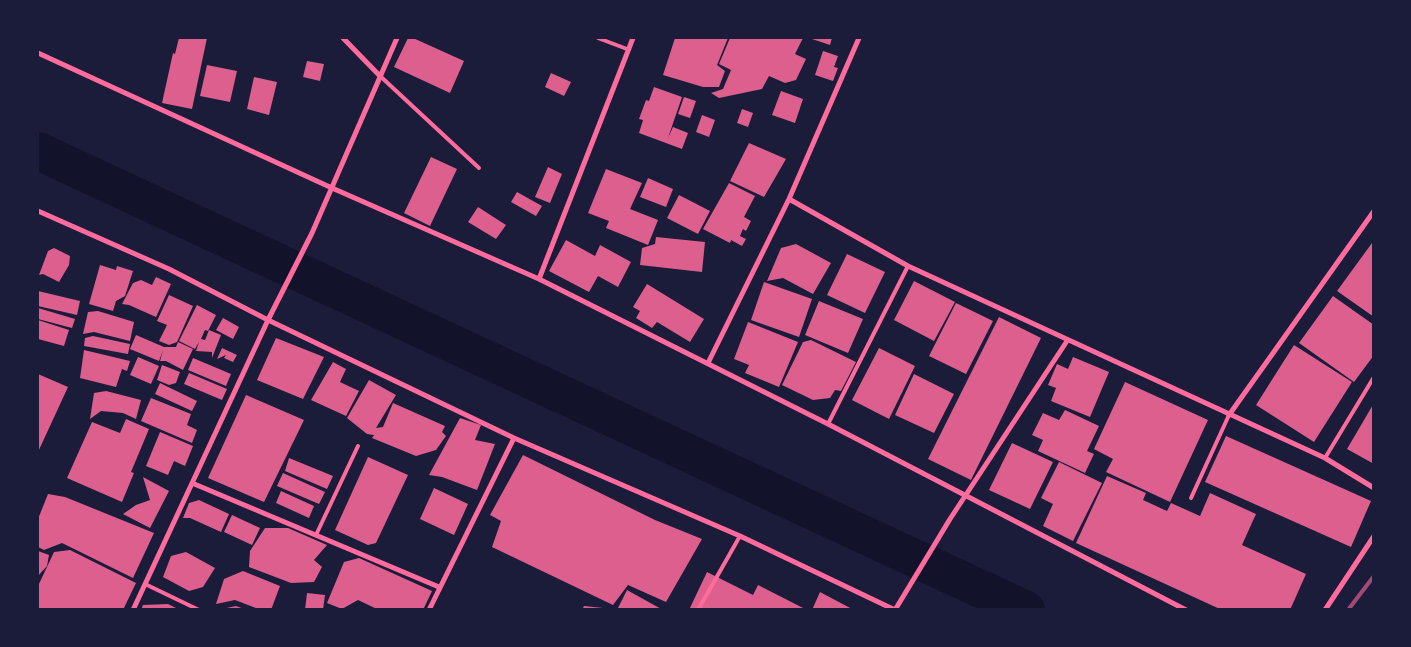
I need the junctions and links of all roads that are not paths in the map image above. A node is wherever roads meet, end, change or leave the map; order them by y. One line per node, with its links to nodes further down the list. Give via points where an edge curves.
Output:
1 (343, 38): 8 (street)
2 (397, 38): 8 (street)
3 (598, 38): 6 (lane)
4 (633, 38): 6 (street)
5 (859, 38): 11 (street)
6 (627, 49): 15 (street)
7 (38, 53): 10 (street)
8 (379, 75): 9 (lane); 10 (street)
9 (479, 168)
10 (332, 188): 15 (street); 16 (street)
11 (789, 199): 14 (street); 18 (street)
12 (38, 211): 16 (street, via 169,269)
13 (1374, 211): 20 (street)
14 (908, 266): 17 (street); 21 (lane)
15 (539, 279): 18 (street)
16 (268, 320): 22 (street); 25 (street)
17 (1067, 341): 20 (street); 27 (street)
18 (708, 363): 21 (street)
19 (1374, 377): 24 (lane)
20 (1229, 415): 24 (street); 28 (lane)
21 (828, 424): 27 (street)
22 (514, 438): 30 (street); 33 (street)
23 (358, 446): 29 (lane)
24 (1325, 458): 26 (street)
25 (192, 482): 29 (street); 32 (street)
26 (1374, 488)
27 (966, 497): 34 (street); 39 (street)
28 (1191, 498)
29 (316, 535): 33 (street)
30 (740, 536): 34 (street); 38 (lane)
31 (1374, 536): 40 (street)
32 (145, 584): 35 (street); 36 (lane)
33 (439, 587): 37 (street)
34 (895, 609)
35 (133, 610)
36 (199, 610)
37 (429, 610)
38 (698, 610)
39 (1186, 610)
40 (1326, 610)

